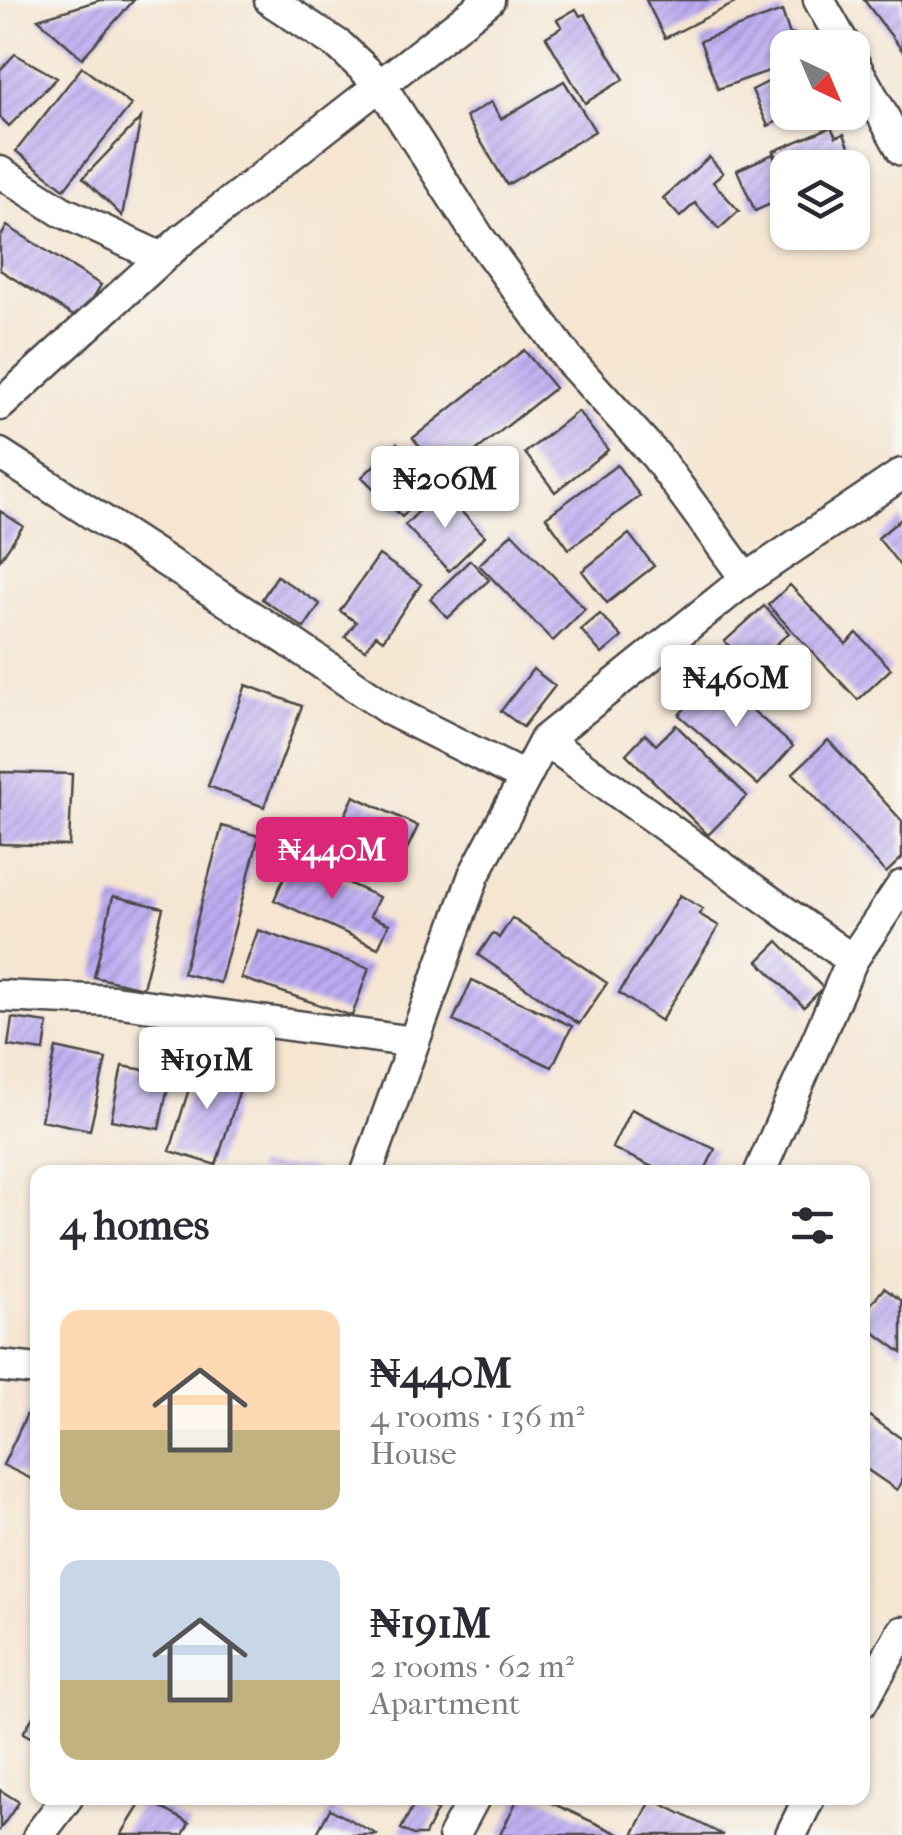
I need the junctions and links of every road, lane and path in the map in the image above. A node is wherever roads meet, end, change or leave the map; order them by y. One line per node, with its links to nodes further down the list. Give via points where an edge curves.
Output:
1 (270, 0): 5 (street, via 340,46)
2 (490, 0): 5 (street)
3 (820, 0): 4 (street)
4 (836, 30)
5 (380, 84): 9 (street); 13 (street, via 478,236 569,360 656,456)
6 (870, 92): 7 (street)
7 (902, 150)
8 (0, 172): 9 (street, via 60,211)
9 (162, 258): 10 (street)
10 (0, 405)
11 (0, 454): 15 (street, via 390,710)
12 (902, 474): 13 (street)
13 (746, 578): 14 (street)
14 (546, 740): 15 (street); 17 (street)
15 (524, 776): 19 (street, via 474,876)
16 (902, 886): 17 (street)
17 (852, 960): 21 (street)
18 (0, 996): 19 (street, via 114,1001)
19 (414, 1042): 20 (street)
20 (370, 1165)
21 (763, 1165)
22 (0, 1366): 23 (street)
23 (30, 1369)
24 (902, 1632): 25 (street)
25 (870, 1688)
26 (62, 1805): 29 (street)
27 (470, 1805): 30 (street)
28 (806, 1805): 31 (street)
29 (39, 1835)
30 (454, 1835)
31 (791, 1835)

